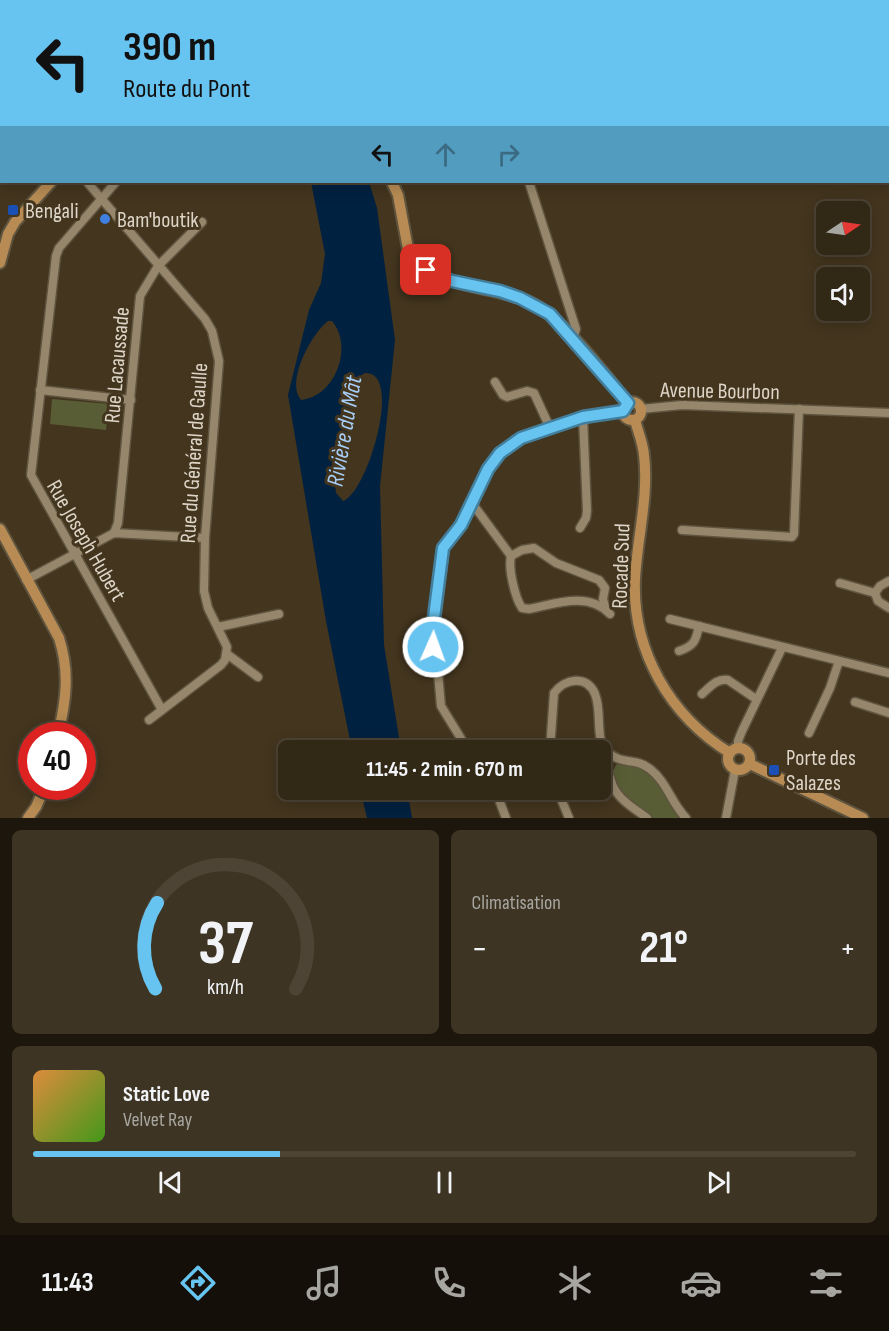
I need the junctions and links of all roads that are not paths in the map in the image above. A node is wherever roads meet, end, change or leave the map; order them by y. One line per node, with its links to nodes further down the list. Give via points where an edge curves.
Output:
1 (50, 183): 8 (main road)
2 (88, 183): 6 (street, Rue du Général de Gaulle)
3 (115, 183): 6 (street, Rue Joseph Hubert)
4 (392, 183): 11 (main road, via 408,249 418,264 436,276 529,302 550,314)
5 (529, 183): 11 (street, via 576,328)
6 (102, 199): 10 (street, Rue du Général de Gaulle); 13 (street, Rue Joseph Hubert, via 56,256)
7 (202, 222): 10 (street, Rue Lacaussade)
8 (4, 233): 9 (main road)
9 (0, 263)
10 (158, 266): 14 (street, Rue Lacaussade, via 141,296); 27 (street, Rue du Général de Gaulle, via 205,319 217,346)
11 (573, 339): 15 (main road)
12 (495, 382): 21 (street, via 507,397 527,391 534,393)
13 (40, 390): 14 (street); 28 (street, Rue Joseph Hubert, via 31,475)
14 (131, 400): 26 (street, Rue Lacaussade)
15 (625, 407): 16 (main road, via 636,403); 19 (street); 20 (main road, via 627,418)
16 (641, 409): 17 (street, Avenue Bourbon, via 682,405); 20 (main road)
17 (800, 409): 18 (street, Avenue Bourbon); 25 (street, Avenue Bourbon, via 792,537)
18 (889, 413)
19 (583, 417): 21 (street); 23 (street, via 587,511)
20 (635, 420): 56 (main road, Rocade Sud, via 644,458 635,580 641,636 657,676 677,707 696,728)
21 (550, 428): 22 (street, via 521,438 500,453)
22 (472, 503): 29 (street); 53 (street, via 443,548 432,633 441,706)
23 (580, 528)
24 (0, 530): 30 (main road)
25 (682, 530)
26 (114, 533): 27 (street); 28 (street)
27 (205, 538): 38 (street, Rue du Général de Gaulle, via 205,600)
28 (75, 553): 30 (street); 48 (street, Rue Joseph Hubert)
29 (511, 556): 29 (street, via 510,570 522,608 578,600 594,603 608,612 603,599 605,588 599,580 556,563 534,548)
30 (26, 580): 51 (main road, via 65,655 66,694)
31 (889, 581): 33 (street)
32 (840, 584): 33 (street)
33 (875, 593): 34 (street, via 878,601)
34 (889, 608)
35 (279, 614): 38 (street)
36 (670, 619): 37 (street)
37 (699, 626): 39 (street); 40 (street, via 695,642)
38 (218, 627): 41 (street, Rue du Général de Gaulle)
39 (782, 648): 42 (street); 46 (street)
40 (679, 651)
41 (227, 654): 44 (street); 48 (street, via 221,665)
42 (839, 661): 43 (street); 52 (street)
43 (889, 673)
44 (258, 678)
45 (702, 694): 46 (street, via 723,679)
46 (756, 699): 56 (street)
47 (855, 702): 49 (street)
48 (162, 710): 50 (street)
49 (889, 713)
50 (149, 720)
51 (61, 722)
52 (809, 734)
53 (462, 740)
54 (551, 740): 55 (street, via 554,693 572,680 585,682 596,695)
55 (601, 740)
56 (734, 750): 59 (main road, via 728,760); 59 (main road, Rocade Sud, via 745,749 750,754)
57 (611, 754): 58 (street)
58 (620, 759): 60 (street); 69 (street, via 634,761 653,772)
59 (742, 768): 70 (street); 71 (street); 72 (main road)
60 (611, 770)
61 (611, 774): 68 (street, via 617,792)
62 (39, 800): 65 (main road)
63 (499, 800): 66 (street)
64 (562, 800): 67 (street)
65 (27, 818)
66 (506, 818)
67 (569, 818)
68 (647, 818)
69 (686, 818)
70 (726, 818)
71 (731, 818)
72 (863, 818)

